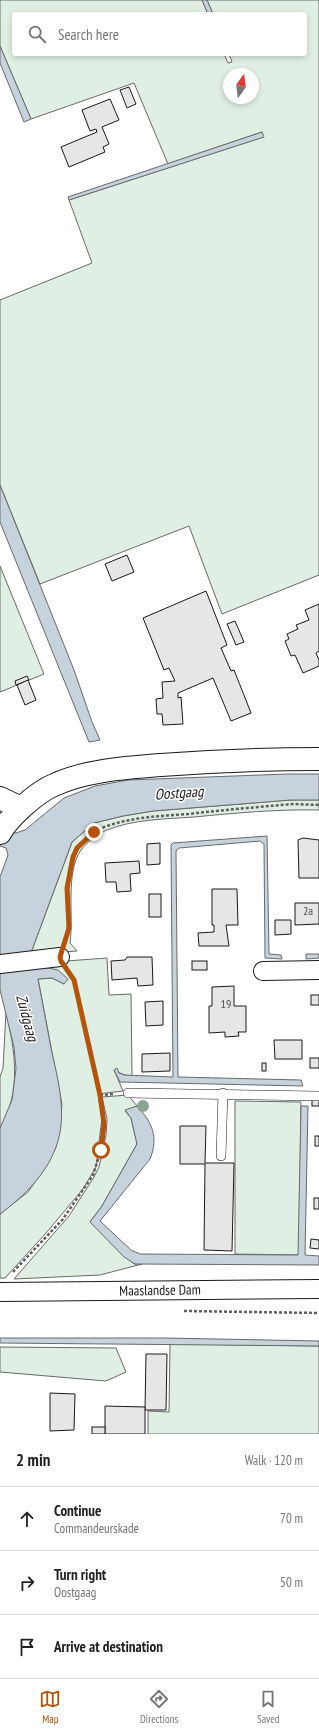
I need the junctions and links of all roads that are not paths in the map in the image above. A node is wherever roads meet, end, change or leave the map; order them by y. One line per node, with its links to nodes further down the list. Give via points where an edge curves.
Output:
1 (319, 759): 3 (main road, via 258,759 131,767 80,776 53,785)
2 (0, 798): 3 (main road)
3 (21, 808): 4 (main road)
4 (2, 830)
5 (60, 957): 6 (street)
6 (0, 964)
7 (319, 970): 8 (street)
8 (263, 971)
9 (128, 1093): 10 (lane)
10 (223, 1093): 11 (lane); 12 (lane)
11 (319, 1096)
12 (221, 1156)
13 (4, 1284): 14 (street, Maaslandse Dam)
14 (319, 1289)

